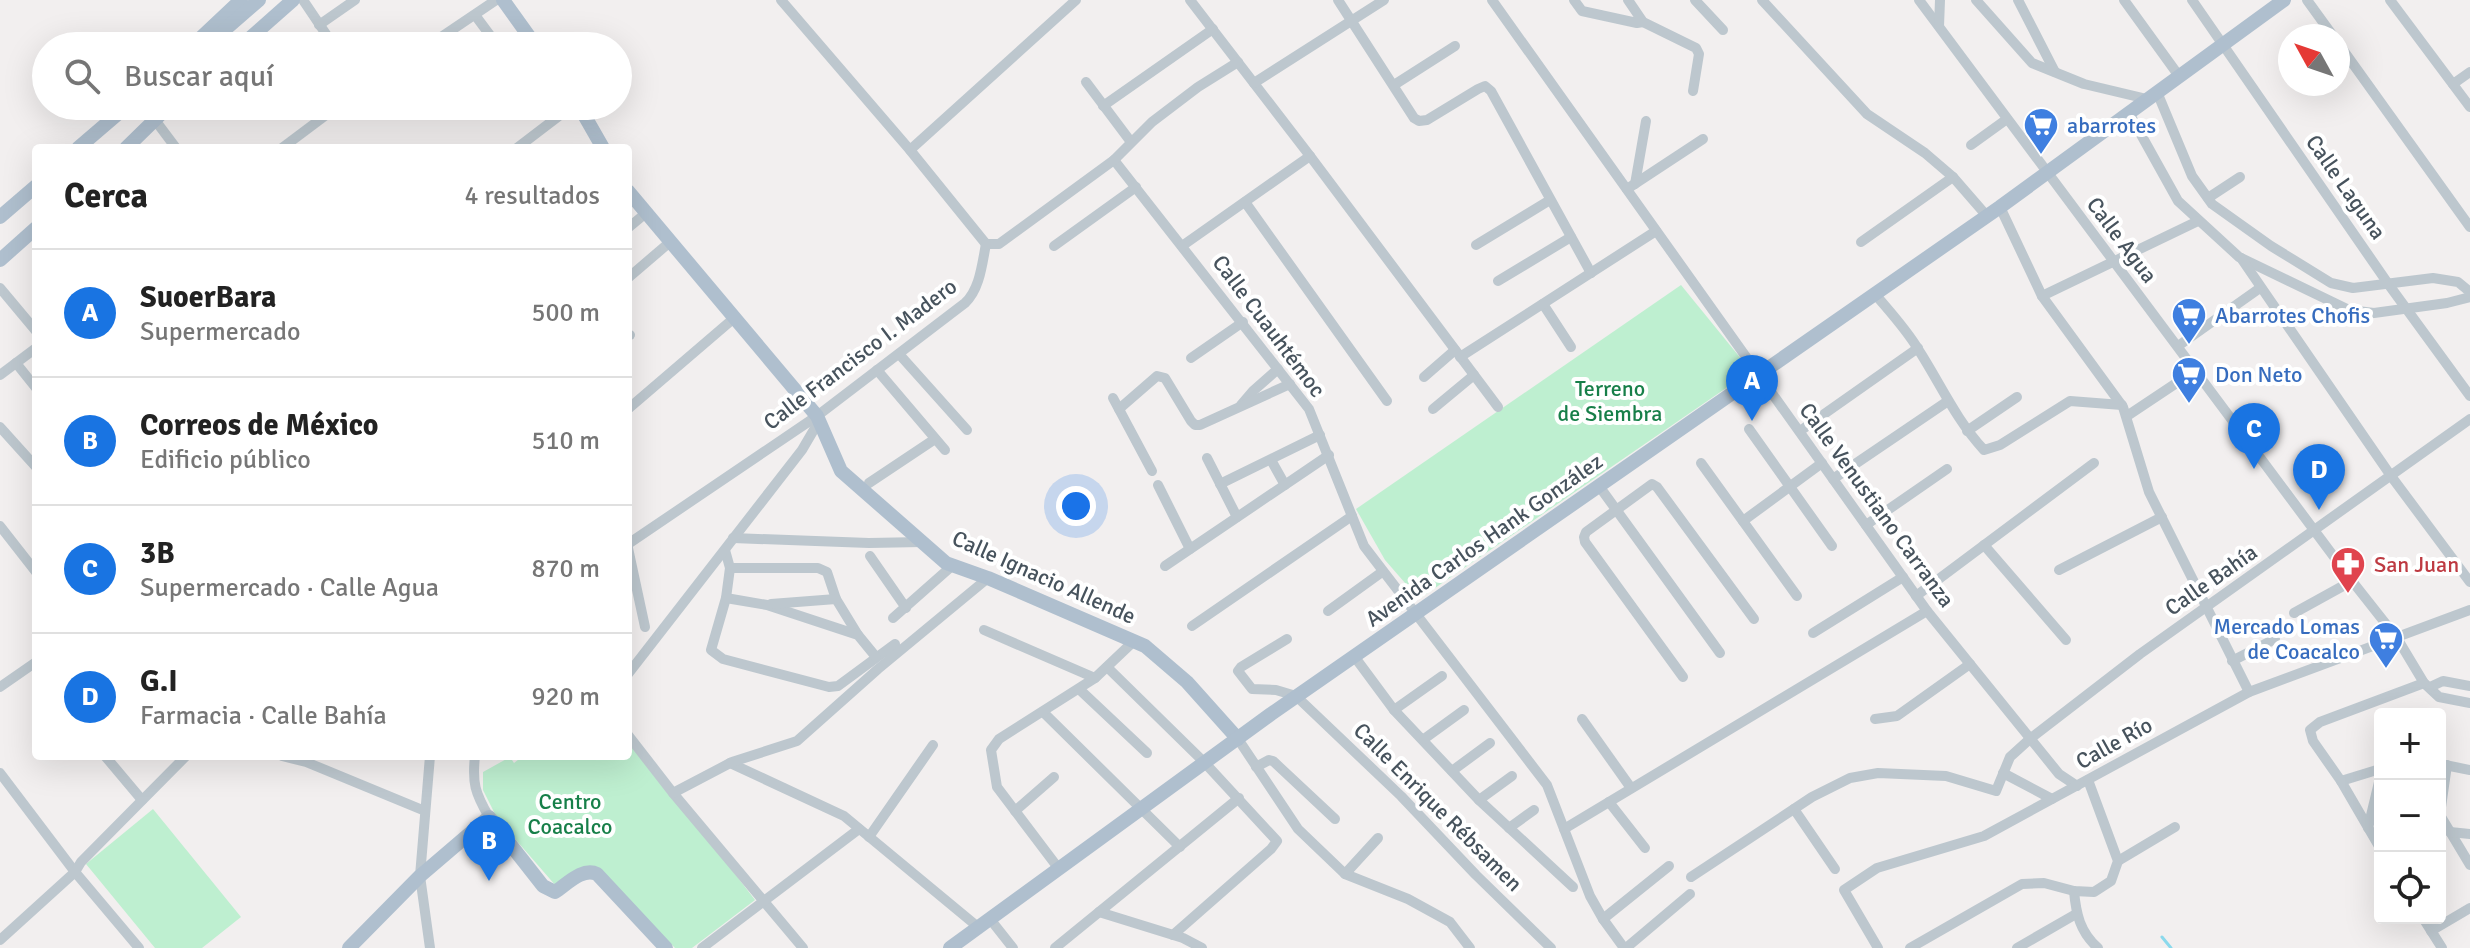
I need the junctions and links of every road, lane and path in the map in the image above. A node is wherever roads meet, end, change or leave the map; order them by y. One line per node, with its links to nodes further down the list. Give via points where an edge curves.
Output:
1 (241, 0): 36 (main road)
2 (259, 0): 37 (main road)
3 (282, 0): 38 (main road)
4 (293, 0): 39 (main road)
5 (303, 0): 32 (street)
6 (355, 0): 32 (street)
7 (496, 0): 28 (street)
8 (503, 0): 43 (main road)
9 (781, 0): 76 (street)
10 (1076, 0): 76 (street)
11 (1190, 0): 34 (street)
12 (1338, 0): 29 (street)
13 (1384, 0): 29 (street)
14 (1492, 0): 82 (street, Calle Venustiano Carranza)
15 (1575, 0): 30 (street, via 1582,11)
16 (1628, 0): 30 (street)
17 (1695, 0): 35 (street)
18 (1762, 0): 80 (street, via 1867,114)
19 (1919, 0): 33 (street, Calle Agua)
20 (1940, 0): 33 (street)
21 (1976, 0): 48 (street, via 2032,63)
22 (2018, 0): 48 (street)
23 (2124, 0): 50 (street)
24 (2192, 0): 44 (street, Calle Laguna)
25 (2284, 0): 44 (main road, Avenida Carlos Hank González)
26 (2307, 0): 31 (street)
27 (2390, 0): 53 (street)
28 (475, 15): 41 (street); 42 (street)
29 (1352, 20): 52 (street); 54 (street)
30 (1643, 22): 55 (street, via 1696,48)
31 (2324, 24)
32 (319, 25): 40 (street)
33 (1939, 26): 60 (street, Calle Agua)
34 (1213, 29): 47 (street); 57 (street)
35 (1723, 30)
36 (207, 32)
37 (222, 32)
38 (247, 32)
39 (257, 32)
40 (324, 32)
41 (449, 32)
42 (488, 32)
43 (526, 32)
44 (2223, 44): 50 (main road, Avenida Carlos Hank González); 110 (street, Calle Laguna)
45 (1455, 46): 54 (street)
46 (2350, 60): 94 (street)
47 (1238, 62): 52 (street); 68 (street, via 1187,95)
48 (2055, 72): 56 (street, via 2084,84)
49 (2470, 72): 53 (street)
50 (2179, 76): 56 (main road, Avenida Carlos Hank González)
51 (1086, 82): 57 (street)
52 (1254, 83): 77 (street)
53 (2453, 84): 58 (street)
54 (1394, 85): 87 (street, via 1419,121 1485,86)
55 (1693, 91)
56 (2152, 96): 59 (main road, Avenida Carlos Hank González); 86 (street)
57 (1103, 106): 68 (street)
58 (2470, 107)
59 (2129, 113): 79 (main road, Avenida Carlos Hank González); 92 (street, via 2178,201)
60 (2007, 119): 75 (street); 79 (street, Calle Agua)
61 (111, 120): 69 (main road)
62 (155, 120): 70 (main road); 71 (street)
63 (319, 120): 72 (street)
64 (554, 120): 73 (street)
65 (587, 120): 74 (main road)
66 (1646, 121): 82 (street)
67 (1703, 139): 82 (street)
68 (1131, 142): 78 (street)
69 (83, 144)
70 (130, 144)
71 (173, 144)
72 (287, 144)
73 (522, 144)
74 (601, 144)
75 (1971, 145)
76 (910, 150): 100 (street)
77 (1310, 156): 88 (street); 125 (street)
78 (1114, 160): 83 (street, Calle Cuauhtémoc); 100 (street, via 999,244)
79 (2046, 173): 89 (main road, Avenida Carlos Hank González); 106 (street, Calle Agua)
80 (1953, 177): 89 (street); 99 (street)
81 (2240, 177): 86 (street)
82 (1631, 186): 95 (street, Calle Venustiano Carranza)
83 (1136, 187): 102 (street); 103 (street, Calle Cuauhtémoc)
84 (32, 189): 91 (main road)
85 (632, 196): 90 (main road, Calle Ignacio Allende)
86 (2208, 198): 110 (street, via 2331,283 2353,288)
87 (1550, 200): 97 (street); 101 (street)
88 (1245, 202): 103 (street); 141 (street)
89 (1993, 211): 113 (main road, Avenida Carlos Hank González); 115 (street)
90 (646, 213): 93 (street); 98 (main road, Calle Ignacio Allende)
91 (0, 217)
92 (2198, 221): 104 (street); 106 (street)
93 (632, 225)
94 (2470, 227)
95 (1656, 231): 107 (street); 134 (street, Calle Venustiano Carranza)
96 (32, 232): 105 (main road)
97 (1571, 237): 107 (street); 109 (street)
98 (670, 242): 108 (street); 118 (main road, Calle Ignacio Allende)
99 (1861, 242)
100 (986, 244): 126 (street, Calle Francisco I. Madero, via 972,296)
101 (1476, 245)
102 (1054, 246)
103 (1182, 246): 119 (street, Calle Cuauhtémoc)
104 (2239, 257): 112 (street); 117 (street, via 2349,310)
105 (0, 260)
106 (2113, 261): 115 (street); 121 (street, Calle Agua)
107 (1591, 273): 116 (street)
108 (632, 275)
109 (1498, 281)
110 (2389, 285): 114 (street, via 2433,278 2458,282); 117 (street, Calle Laguna)
111 (0, 288): 120 (street)
112 (2260, 288): 121 (street); 169 (street)
113 (1875, 294): 123 (street); 134 (main road, Avenida Carlos Hank González)
114 (2470, 294): 117 (street)
115 (2042, 296): 143 (street)
116 (1543, 304): 122 (street); 125 (street)
117 (2406, 308): 138 (street, Calle Laguna)
118 (733, 319): 144 (street); 150 (main road, Calle Ignacio Allende)
119 (1243, 322): 127 (street); 129 (street, Calle Cuauhtémoc)
120 (32, 326)
121 (2178, 346): 131 (street, Calle Agua)
122 (1571, 347)
123 (1918, 348): 142 (street); 155 (street)
124 (32, 351): 128 (street)
125 (1458, 353): 133 (street); 135 (street)
126 (899, 354): 130 (street, Calle Francisco I. Madero); 154 (street)
127 (1191, 358)
128 (16, 363): 132 (street); 136 (street)
129 (1278, 369): 137 (street, Calle Cuauhtémoc); 145 (street)
130 (877, 370): 150 (street, Calle Francisco I. Madero); 158 (street)
131 (2196, 370): 149 (street); 184 (street, Calle Agua)
132 (0, 375)
133 (1474, 375): 146 (street); 148 (street)
134 (1760, 376): 155 (street, Calle Venustiano Carranza); 175 (main road, Avenida Carlos Hank González)
135 (1424, 377)
136 (32, 383)
137 (1290, 384): 145 (street); 157 (street, Calle Cuauhtémoc)
138 (2470, 396)
139 (2017, 397): 156 (street)
140 (1113, 398): 147 (street)
141 (1387, 401)
142 (1948, 401): 156 (street); 170 (street)
143 (2122, 405): 149 (street); 156 (street, via 2070,401 1984,450)
144 (632, 406)
145 (1240, 406): 147 (street, via 1195,425 1157,376)
146 (1498, 407)
147 (1119, 409): 168 (street)
148 (1433, 409)
149 (2127, 416): 180 (street, via 2149,492)
150 (818, 419): 185 (street, via 802,450); 186 (main road, Calle Ignacio Allende, via 841,471); 187 (street, Calle Francisco I. Madero)
151 (2470, 419): 169 (street, Calle Bahía)
152 (0, 427): 163 (street)
153 (1749, 429): 176 (street)
154 (967, 430)
155 (1800, 431): 165 (street, Calle Venustiano Carranza)
156 (1967, 431)
157 (1320, 435): 160 (street, Calle Cuauhtémoc); 162 (street)
158 (935, 439): 159 (street); 171 (street)
159 (945, 450)
160 (1329, 455): 174 (street); 178 (street, Calle Cuauhtémoc)
161 (1207, 458): 172 (street)
162 (1271, 460): 172 (street); 174 (street)
163 (32, 463)
164 (1701, 463): 181 (street)
165 (1822, 463): 170 (street, Calle Venustiano Carranza); 176 (street)
166 (2094, 463): 188 (street)
167 (1947, 469): 182 (street)
168 (1152, 471)
169 (2391, 476): 184 (street, Calle Bahía); 203 (street)
170 (1833, 479): 182 (street, Calle Venustiano Carranza)
171 (869, 483)
172 (1220, 484): 179 (street)
173 (1158, 485): 190 (street)
174 (1285, 485): 179 (street)
175 (1599, 486): 177 (street); 215 (main road, Avenida Carlos Hank González)
176 (1790, 487): 181 (street); 189 (street)
177 (1616, 511): 217 (street, via 1648,485 1657,487); 229 (street); 238 (street, via 1584,537)
178 (1352, 516): 199 (street, Calle Cuauhtémoc); 218 (street)
179 (1237, 517): 190 (street)
180 (2162, 517): 198 (street); 209 (street)
181 (1743, 521): 204 (street)
182 (1866, 525): 200 (street, Calle Venustiano Carranza)
183 (0, 526): 196 (street)
184 (2314, 531): 202 (street, Calle Agua); 209 (street, Calle Bahía)
185 (733, 538): 186 (street); 191 (street)
186 (922, 542): 194 (main road, Calle Ignacio Allende)
187 (632, 543)
188 (1984, 545): 205 (street); 226 (street)
189 (1832, 546)
190 (1190, 549): 195 (street)
191 (725, 550): 197 (street); 236 (street)
192 (870, 556): 210 (street)
193 (632, 565): 219 (street)
194 (953, 565): 201 (main road, Calle Ignacio Allende); 210 (street)
195 (1165, 566)
196 (32, 567)
197 (730, 568): 206 (street); 207 (street, via 818,568 827,572)
198 (2059, 570)
199 (1382, 572): 212 (street); 215 (street, Calle Cuauhtémoc)
200 (1903, 577): 205 (street, Calle Venustiano Carranza); 221 (street)
201 (988, 578): 227 (main road, Calle Ignacio Allende); 264 (street, via 797,741)
202 (2352, 581): 214 (street); 223 (street, Calle Agua)
203 (2470, 582)
204 (1797, 596)
205 (1916, 596): 213 (street, Calle Venustiano Carranza)
206 (726, 598): 208 (street); 231 (street, via 711,650 723,659 829,687)
207 (836, 599): 208 (street); 222 (street)
208 (767, 605): 222 (street)
209 (2208, 607): 232 (street); 252 (street, Calle Bahía)
210 (906, 608): 216 (street)
211 (2470, 610): 223 (street, Calle Río)
212 (1328, 611)
213 (1927, 611): 233 (street, Calle Venustiano Carranza); 279 (street)
214 (2294, 613)
215 (1415, 614): 230 (main road, Avenida Carlos Hank González); 298 (street, Calle Cuauhtémoc, via 1547,785)
216 (893, 618)
217 (1754, 619)
218 (1192, 626)
219 (645, 627)
220 (984, 630): 239 (street)
221 (1813, 633)
222 (858, 635): 231 (street)
223 (2397, 638): 240 (street, Calle Agua); 244 (street, Calle Río)
224 (1287, 639): 245 (street, via 1238,671 1252,689)
225 (2275, 639): 232 (street)
226 (2066, 640)
227 (1134, 641): 235 (street); 253 (main road, Calle Ignacio Allende, via 1187,682)
228 (895, 644): 231 (street)
229 (1720, 653)
230 (1354, 656): 245 (main road, Avenida Carlos Hank González); 247 (street)
231 (876, 657)
232 (2232, 661): 244 (street)
233 (1970, 664): 251 (street, via 1897,716); 252 (street, Calle Venustiano Carranza)
234 (32, 665): 242 (street)
235 (1107, 667): 239 (street); 265 (street)
236 (632, 669)
237 (1442, 676): 247 (street)
238 (1683, 677)
239 (1095, 678): 243 (street)
240 (2427, 685): 241 (street, via 2443,681); 246 (street, via 2439,697); 277 (street, via 2310,730)
241 (2470, 686)
242 (0, 687)
243 (1079, 689): 249 (street); 258 (street)
244 (2249, 692): 275 (street, Calle Río)
245 (1296, 696): 253 (main road, Avenida Carlos Hank González); 339 (street, Calle Enrique Rébsamen)
246 (2470, 703)
247 (1394, 710): 254 (street)
248 (1464, 710): 254 (street)
249 (1043, 712): 286 (street); 290 (street, via 999,739 991,750 997,787)
250 (1582, 719): 279 (street)
251 (1875, 719)
252 (2031, 738): 272 (street, Calle Bahía, via 2010,757); 278 (street, Calle Venustiano Carranza, via 2059,774)
253 (1238, 739): 265 (main road, Avenida Carlos Hank González); 267 (street)
254 (1424, 739): 269 (street)
255 (632, 740): 280 (street)
256 (1490, 743): 269 (street)
257 (933, 745): 301 (street)
258 (1147, 753)
259 (108, 760): 283 (street)
260 (182, 760): 283 (street)
261 (298, 760): 289 (street)
262 (430, 760): 289 (street)
263 (475, 760): 291 (street, via 476,794)
264 (730, 763): 280 (street); 297 (street, via 844,816)
265 (1205, 763): 281 (street); 286 (main road, Avenida Carlos Hank González)
266 (2446, 766): 268 (street)
267 (1256, 767): 292 (street, via 1273,761); 312 (street, via 1298,829)
268 (2470, 770)
269 (1452, 771): 284 (street)
270 (2374, 771): 277 (street)
271 (0, 773): 311 (street)
272 (2003, 773): 282 (street); 287 (street, Calle Bahía, via 1996,791 1946,776 1878,773 1850,778)
273 (1512, 776): 284 (street)
274 (1054, 777): 290 (street)
275 (2088, 780): 278 (street, Calle Río); 306 (street)
276 (2380, 780): 296 (street)
277 (2341, 781): 296 (street)
278 (2077, 786): 282 (street, Calle Río)
279 (1631, 788): 285 (street)
280 (673, 793): 318 (street)
281 (1239, 798): 304 (street); 326 (street, via 1277,841)
282 (2052, 799): 341 (street, Calle Río, via 1984,836 1877,868 1848,886 1845,895)
283 (142, 800): 311 (street)
284 (1479, 800): 295 (street)
285 (1609, 802): 298 (street); 305 (street)
286 (1142, 808): 304 (street); 309 (main road, Avenida Carlos Hank González)
287 (1794, 809): 310 (street); 314 (street)
288 (1534, 810): 295 (street)
289 (425, 811): 313 (street)
290 (1015, 811): 309 (street)
291 (489, 817): 313 (main road); 331 (main road, via 543,886 555,892 585,872 597,874)
292 (1335, 819)
293 (2446, 825): 299 (street)
294 (2175, 827): 306 (street)
295 (1509, 828): 315 (street)
296 (2368, 828): 303 (street)
297 (859, 829): 301 (street); 318 (street)
298 (1564, 829): 322 (street, Calle Cuauhtémoc)
299 (2450, 832): 300 (street); 307 (street)
300 (2470, 834)
301 (869, 837): 323 (street)
302 (1378, 838): 312 (street)
303 (2374, 838)
304 (1180, 847): 320 (street)
305 (1645, 848)
306 (2118, 861): 316 (street, via 2111,881 2094,892)
307 (2470, 865)
308 (1669, 866): 322 (street)
309 (1059, 869): 323 (main road, Avenida Carlos Hank González)
310 (1835, 869)
311 (75, 872): 327 (street); 328 (street)
312 (1345, 874): 338 (street, via 1450,922)
313 (420, 876): 329 (main road); 330 (street)
314 (1691, 877)
315 (1573, 887)
316 (2074, 891): 321 (street); 342 (street, via 2022,884)
317 (1690, 894): 340 (street)
318 (764, 903): 332 (street); 333 (street)
319 (2470, 908): 325 (street)
320 (1099, 912): 326 (street); 336 (street)
321 (2076, 914): 343 (street); 344 (street, via 2086,937)
322 (1603, 919): 340 (street, Calle Cuauhtémoc)
323 (984, 923): 334 (main road, Avenida Carlos Hank González); 335 (street)
324 (2427, 924): 325 (street)
325 (2431, 931): 345 (street)
326 (1173, 935): 337 (street)
327 (0, 940)
328 (139, 948)
329 (349, 948)
330 (430, 948)
331 (666, 948)
332 (702, 948)
333 (803, 948)
334 (950, 948)
335 (1013, 948)
336 (1055, 948)
337 (1202, 948)
338 (1470, 948)
339 (1551, 948)
340 (1625, 948)
341 (1878, 948)
342 (1910, 948)
343 (2017, 948)
344 (2098, 948)
345 (2442, 948)

